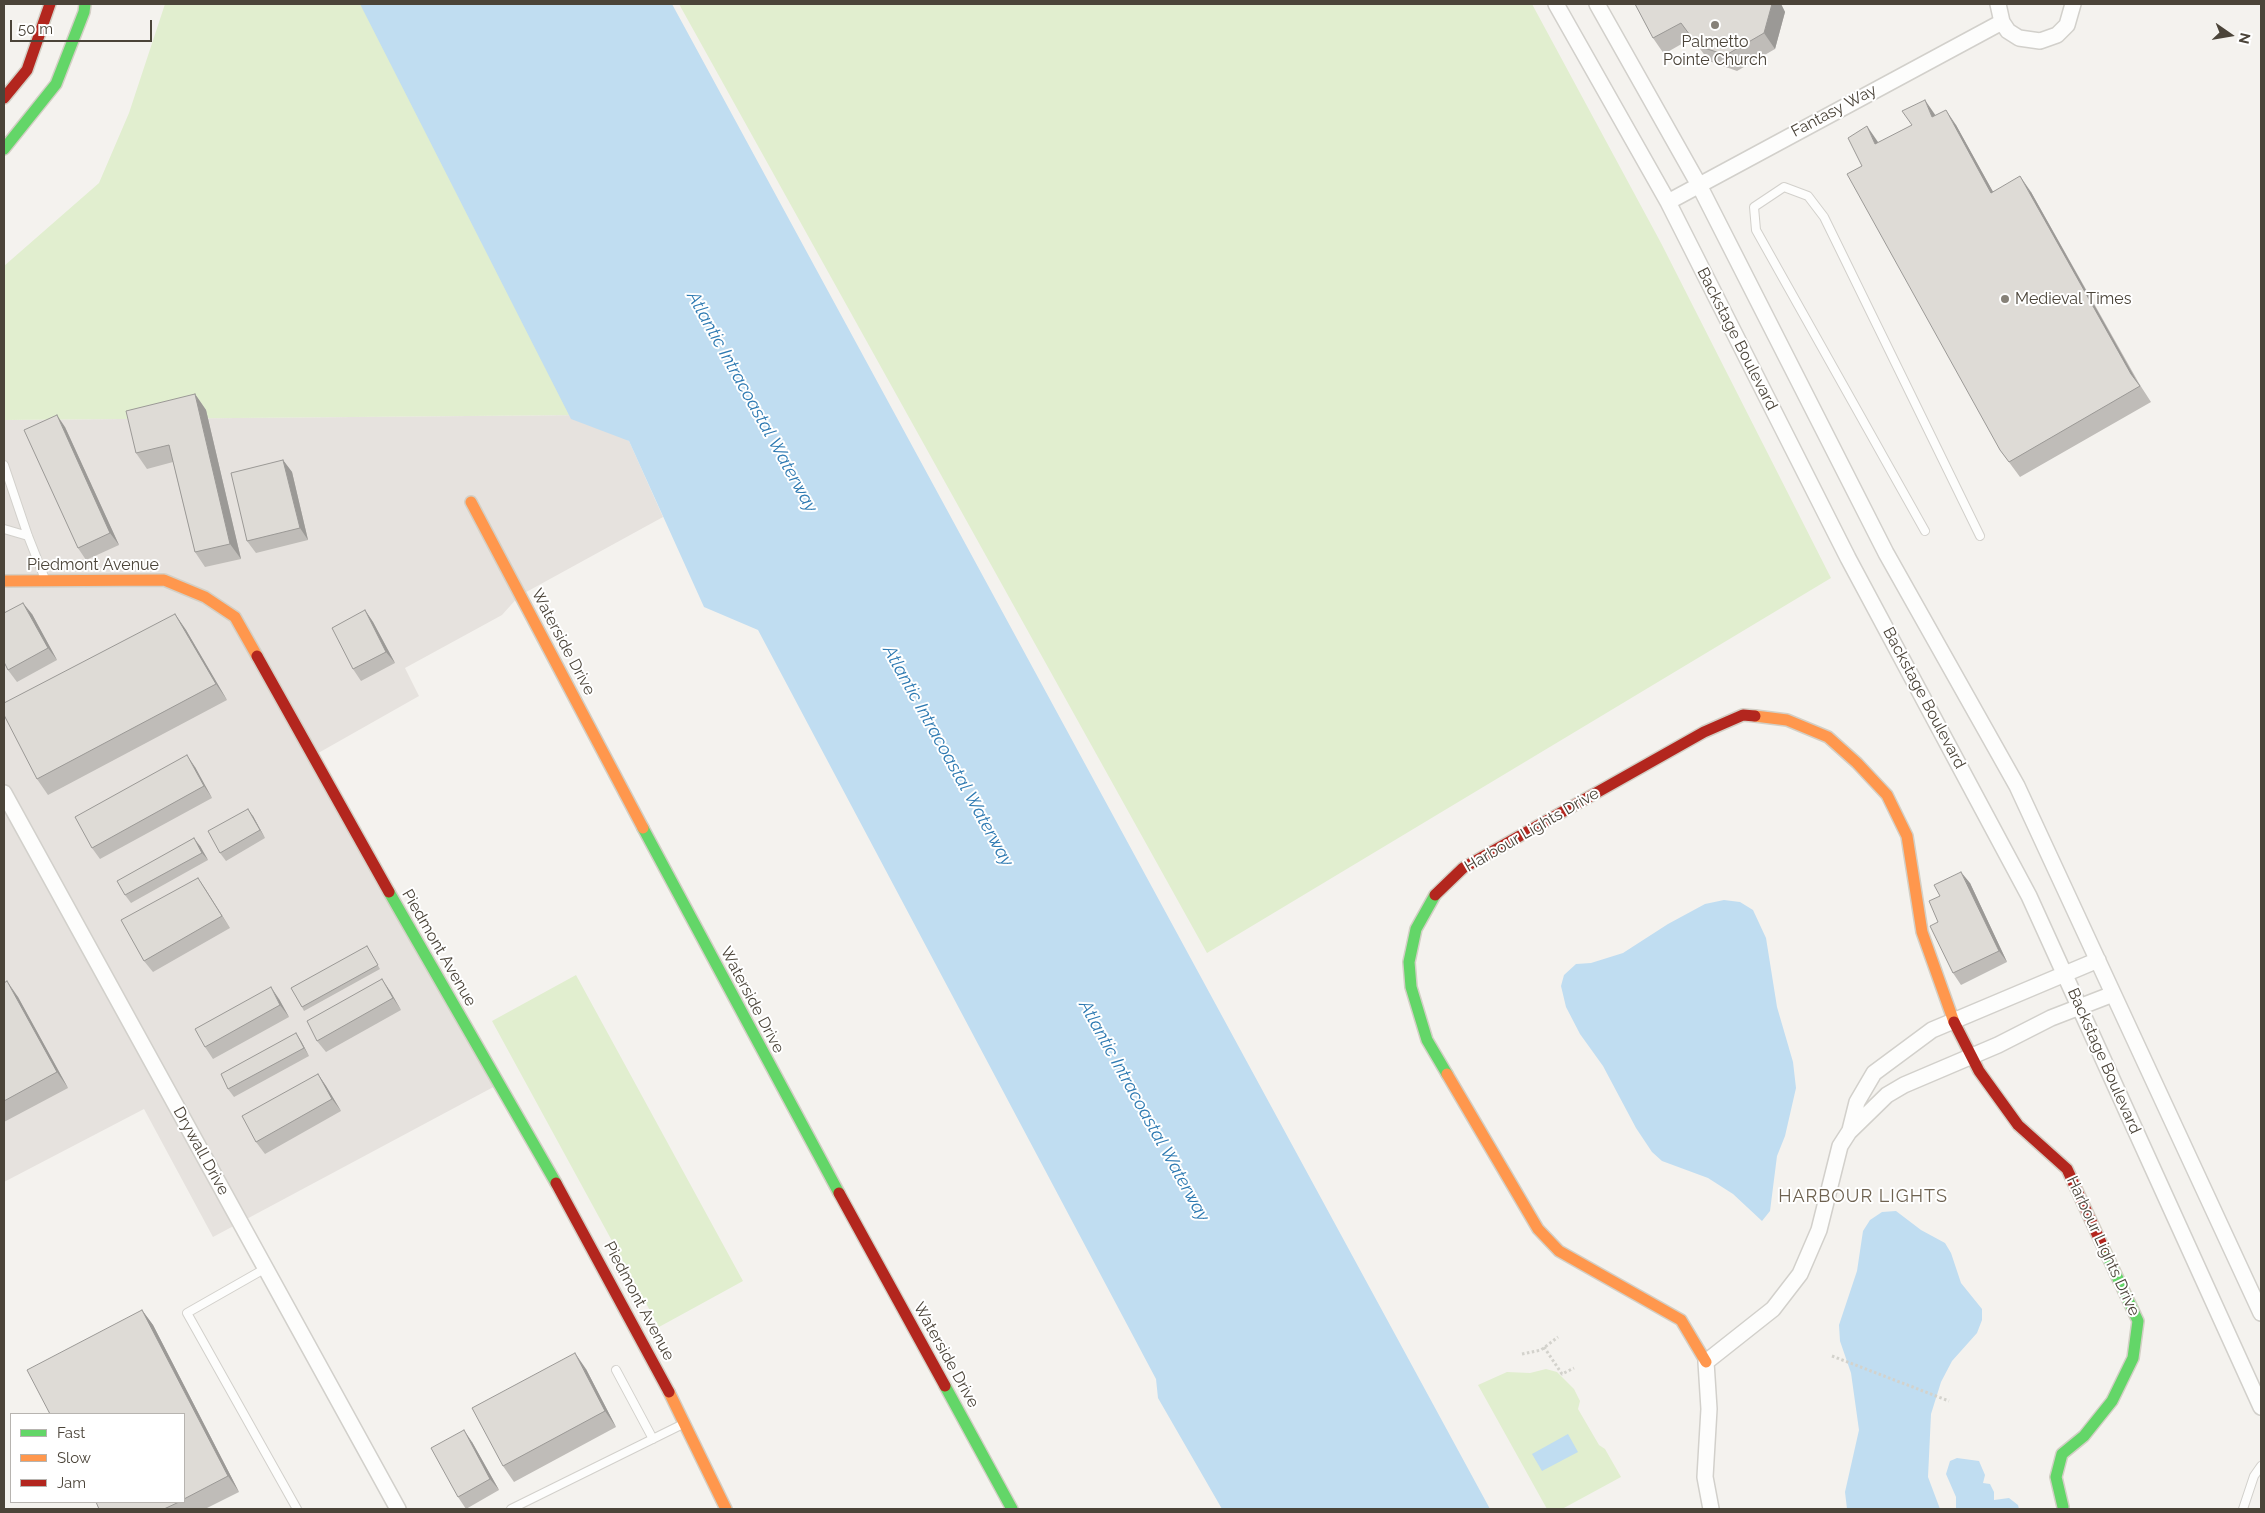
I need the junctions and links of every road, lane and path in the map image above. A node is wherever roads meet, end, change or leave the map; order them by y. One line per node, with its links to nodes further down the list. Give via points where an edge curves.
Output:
1 (50, 4): 8 (main road, via 27,70)
2 (84, 4): 9 (main road, via 84,12 56,84)
3 (1556, 4): 11 (street, Backstage Boulevard)
4 (1597, 4): 10 (street)
5 (1998, 4): 7 (street)
6 (2073, 4): 7 (street, via 2067,25 2057,35 2040,41 2019,38)
7 (2002, 22): 10 (street, Fantasy Way)
8 (4, 98)
9 (4, 149)
10 (1699, 185): 11 (street, Fantasy Way); 21 (street, via 1886,553 2017,786)
11 (1668, 202): 22 (street, Backstage Boulevard, via 1848,558 2029,896)
12 (4, 465): 16 (lane)
13 (470, 502): 47 (main road, Waterside Drive, via 728,990)
14 (4, 529): 16 (lane)
15 (1925, 531): 17 (lane, via 1756,230 1754,207 1784,187 1808,196 1824,217)
16 (28, 536): 19 (lane)
17 (1980, 536)
18 (4, 581): 19 (main road, Piedmont Avenue)
19 (46, 581): 39 (main road, Piedmont Avenue, via 164,580 205,596 235,617 565,1199)
20 (4, 793): 28 (street, Drywall Drive)
21 (2098, 960): 22 (street); 23 (street)
22 (2065, 975): 24 (street, Backstage Boulevard); 25 (street)
23 (2113, 994): 24 (street); 29 (street)
24 (2079, 1007): 26 (street); 38 (street, Backstage Boulevard)
25 (1954, 1021): 26 (main road, Harbour Lights Drive); 27 (street, via 1932,1030 1874,1073 1857,1102); 34 (main road, Harbour Lights Drive, via 1922,932 1918,889 1907,836 1886,795 1828,737 1787,720 1742,715 1704,732 1463,868 1436,894 1416,929 1409,962 1411,987 1427,1040 1538,1229 1559,1251 1681,1320)
26 (1971, 1055): 27 (street, via 1887,1095); 42 (main road, Harbour Lights Drive, via 2018,1125 2067,1169 2138,1321 2133,1358 2112,1401 2084,1436 2062,1454 2056,1477)
27 (1849, 1132): 34 (street, via 1840,1146 1819,1230 1800,1274 1773,1309)
28 (266, 1268): 43 (lane, via 187,1313); 44 (street, Drywall Drive)
29 (2261, 1313)
30 (1558, 1337): 31 (path)
31 (1544, 1347): 32 (path, via 1535,1353); 35 (path, via 1561,1374)
32 (1522, 1354)
33 (1832, 1356): 37 (path)
34 (1706, 1362): 48 (street, Harbour Lights Drive, via 1709,1409 1705,1477)
35 (1574, 1368)
36 (616, 1370): 40 (lane)
37 (1949, 1401)
38 (2261, 1407)
39 (685, 1423): 40 (lane); 46 (main road, Piedmont Avenue)
40 (653, 1439): 45 (lane)
41 (2261, 1466): 49 (lane, via 2254,1476)
42 (2063, 1507)
43 (297, 1509)
44 (398, 1509)
45 (511, 1509)
46 (726, 1509)
47 (1012, 1509)
48 (1711, 1509)
49 (2243, 1509)

